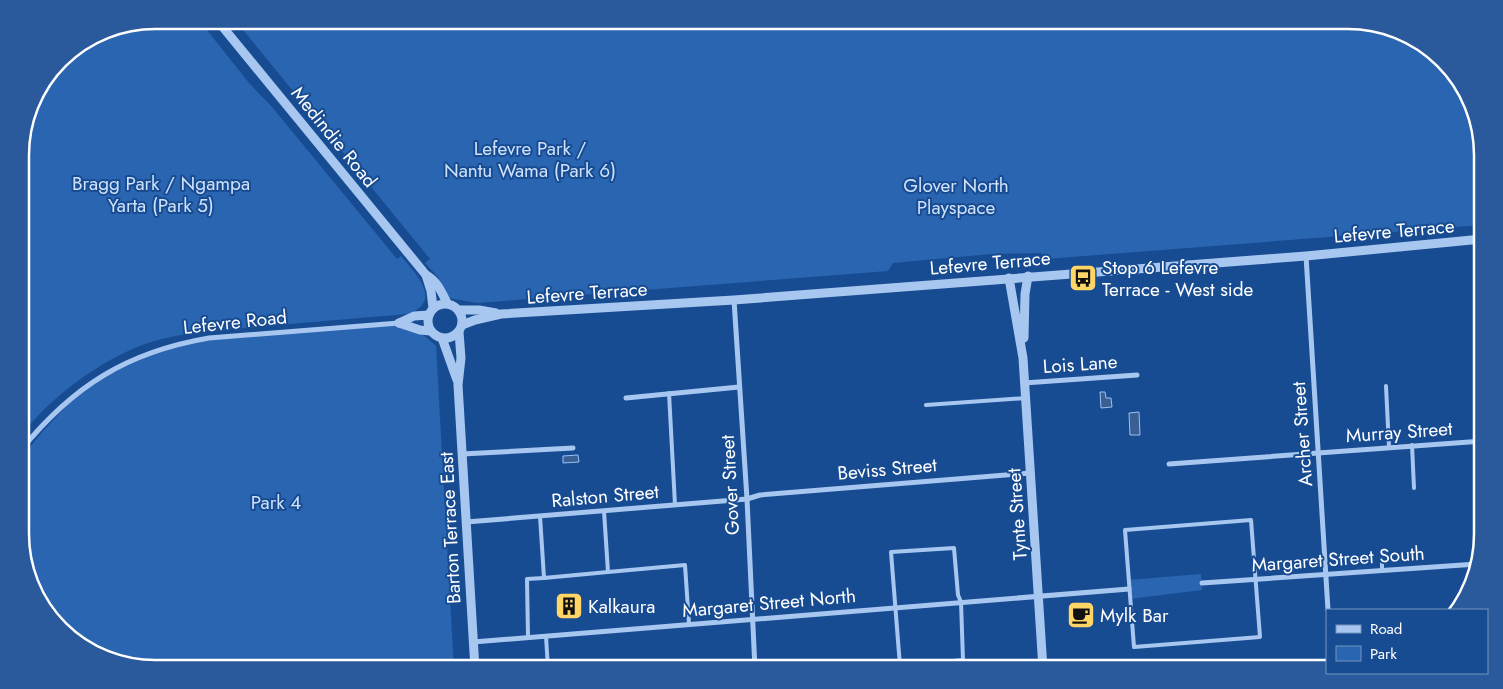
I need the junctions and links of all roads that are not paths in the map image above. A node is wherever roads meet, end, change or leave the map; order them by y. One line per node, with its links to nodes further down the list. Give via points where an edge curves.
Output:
1 (224, 29): 4 (street, Medindie Road)
2 (1474, 240): 3 (street, Lefevre Terrace)
3 (1306, 256): 5 (street, Lefevre Terrace); 32 (street, Archer Street)
4 (426, 275): 8 (street, Medindie Road, via 435,280); 10 (street, Medindie Road, via 431,291)
5 (1028, 276): 6 (street, Lefevre Terrace); 16 (street, Tynte Street)
6 (1009, 278): 7 (street, Lefevre Terrace); 16 (street, Tynte Street)
7 (734, 300): 11 (street, Lefevre Terrace); 21 (street, Gover Street)
8 (447, 303): 9 (street); 10 (street, via 440,304)
9 (459, 310): 11 (street, Lefevre Terrace); 13 (street, via 462,317)
10 (431, 312): 12 (street, Lefevre Road); 14 (street, via 428,323)
11 (501, 314): 13 (street, Lefevre Terrace, via 475,320)
12 (399, 323): 14 (street, Lefevre Road); 26 (street, Lefevre Road, via 180,343 111,371 79,391)
13 (460, 329): 15 (street, via 451,337); 19 (street, Barton Terrace East)
14 (431, 331): 15 (street)
15 (442, 338): 19 (street, Barton Terrace East)
16 (1023, 358): 18 (street, Tynte Street)
17 (1137, 375): 18 (street, Lois Lane)
18 (1024, 383): 24 (street, Tynte Street)
19 (458, 385): 31 (street, Barton Terrace East)
20 (1386, 386): 29 (lane)
21 (739, 387): 22 (street); 36 (street, Gover Street)
22 (669, 393): 23 (street); 37 (lane)
23 (626, 398)
24 (1026, 398): 25 (lane); 34 (street, Tynte Street)
25 (926, 405)
26 (29, 440)
27 (1474, 442): 28 (street, Murray Street)
28 (1412, 445): 29 (street, Murray Street); 35 (lane)
29 (1389, 447): 32 (street, Murray Street)
30 (573, 448): 31 (street)
31 (462, 454): 40 (street, Barton Terrace East)
32 (1318, 454): 33 (street, Murray Street); 45 (street, Archer Street)
33 (1169, 464)
34 (1030, 473): 36 (street, Beviss Street, via 760,494); 50 (street, Tynte Street)
35 (1414, 488)
36 (747, 499): 37 (street, Ralston Street); 54 (street, Gover Street)
37 (675, 505): 38 (street, Ralston Street)
38 (604, 511): 39 (street, Ralston Street); 44 (lane)
39 (540, 516): 40 (street, Ralston Street); 46 (lane)
40 (466, 522): 58 (street, Barton Terrace East)
41 (1382, 563): 43 (lane)
42 (1471, 564): 43 (street, Margaret Street South)
43 (1382, 571): 45 (street, Margaret Street South)
44 (608, 572): 46 (lane); 55 (lane, via 685,565)
45 (1326, 574): 47 (street, Margaret Street South); 53 (street, Archer Street)
46 (544, 578): 57 (lane, via 527,579)
47 (1256, 580): 48 (street, Margaret Street South); 49 (lane, via 1260,637 1134,647); 49 (lane, via 1251,520 1124,530)
48 (1202, 583)
49 (1129, 589): 50 (street)
50 (1038, 596): 51 (street, Margaret Street North); 64 (street, Tynte Street)
51 (961, 602): 52 (street, Margaret Street North); 52 (lane, via 954,548 891,552); 63 (lane)
52 (895, 607): 54 (street, Margaret Street North); 62 (lane)
53 (1328, 609)
54 (752, 619): 55 (street, Margaret Street North); 61 (street, Gover Street)
55 (689, 624): 56 (street, Margaret Street North)
56 (546, 636): 57 (street, Margaret Street North); 60 (lane)
57 (528, 638): 58 (street, Margaret Street North)
58 (473, 642): 59 (street, Barton Terrace East)
59 (474, 660)
60 (547, 660)
61 (754, 660)
62 (899, 660)
63 (963, 660)
64 (1042, 660)

